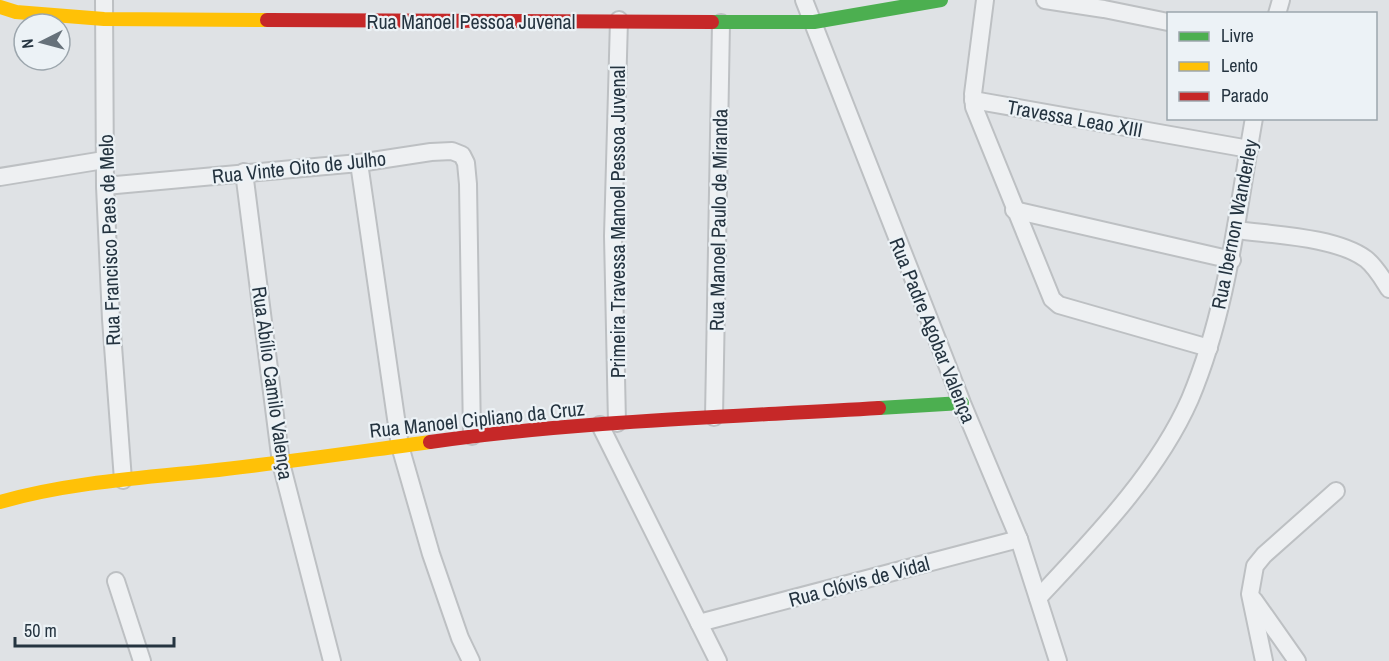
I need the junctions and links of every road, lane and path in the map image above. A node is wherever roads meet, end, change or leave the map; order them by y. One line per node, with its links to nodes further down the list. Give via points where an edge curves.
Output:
1 (104, 0): 8 (street, Rua Francisco Paes de Melo)
2 (804, 0): 10 (street, Rua Padre Agobar Valença)
3 (941, 0): 10 (street, Rua Manoel Pessoa Juvenal)
4 (985, 0): 13 (street)
5 (1045, 0): 6 (street)
6 (1105, 4): 11 (street)
7 (0, 7): 8 (street, Rua Manoel Pessoa Juvenal, via 16,12)
8 (104, 19): 9 (street, Rua Manoel Pessoa Juvenal); 16 (street, Rua Francisco Paes de Melo)
9 (619, 20): 12 (street, Rua Manoel Pessoa Juvenal); 28 (street, Primeira Travessa Manoel Pessoa Juvenal, via 613,236)
10 (814, 22): 12 (street, Rua Manoel Pessoa Juvenal); 26 (street, Rua Padre Agobar Valença)
11 (1167, 22)
12 (721, 23): 27 (street, Rua Manoel Paulo de Miranda)
13 (973, 100): 15 (street, Travessa Leao XIII); 21 (street)
14 (1254, 120): 15 (street, Rua Ibernon Wanderley)
15 (1249, 149): 22 (street, Rua Ibernon Wanderley)
16 (104, 160): 19 (street); 20 (street, Rua Francisco Paes de Melo)
17 (359, 163): 18 (street, Rua Vinte Oito de Julho); 30 (street, Rua Vinte Oito de Julho, via 453,151 462,155 466,163); 31 (street)
18 (244, 172): 20 (street, Rua Vinte Oito de Julho); 32 (street, Rua Abílio Camilo Valença)
19 (0, 177)
20 (105, 186): 33 (street, Rua Francisco Paes de Melo)
21 (1014, 210): 23 (street); 25 (street, via 1059,305)
22 (1237, 230): 23 (street, Rua Ibernon Wanderley); 24 (street, via 1347,249 1365,258)
23 (1232, 260): 25 (street, Rua Ibernon Wanderley)
24 (1389, 289)
25 (1209, 348): 39 (street, Rua Ibernon Wanderley, via 1189,400 1158,454 1093,539)
26 (962, 403): 27 (street, Rua Manoel Cipliano da Cruz); 36 (street, Rua Padre Agobar Valença)
27 (714, 417): 28 (street, Rua Manoel Cipliano da Cruz)
28 (617, 423): 29 (street, Rua Manoel Cipliano da Cruz)
29 (600, 425): 30 (street, Rua Manoel Cipliano da Cruz); 40 (street)
30 (472, 436): 31 (street, Rua Manoel Cipliano da Cruz)
31 (400, 446): 32 (street, Rua Manoel Cipliano da Cruz); 43 (street, via 431,554)
32 (281, 463): 33 (street, Rua Manoel Cipliano da Cruz); 42 (street, Rua Abílio Camilo Valença)
33 (123, 480): 35 (street, Rua Manoel Cipliano da Cruz)
34 (1336, 490): 38 (street, via 1264,555 1255,566)
35 (0, 502)
36 (1019, 539): 39 (street, Rua Padre Agobar Valença); 40 (street, Rua Clóvis de Vidal)
37 (116, 581): 41 (street)
38 (1250, 594): 46 (street); 47 (street)
39 (1038, 598): 45 (street, Rua Padre Agobar Valença)
40 (699, 623): 44 (street)
41 (142, 661)
42 (332, 661)
43 (471, 661)
44 (718, 661)
45 (1058, 661)
46 (1264, 661)
47 (1298, 661)

